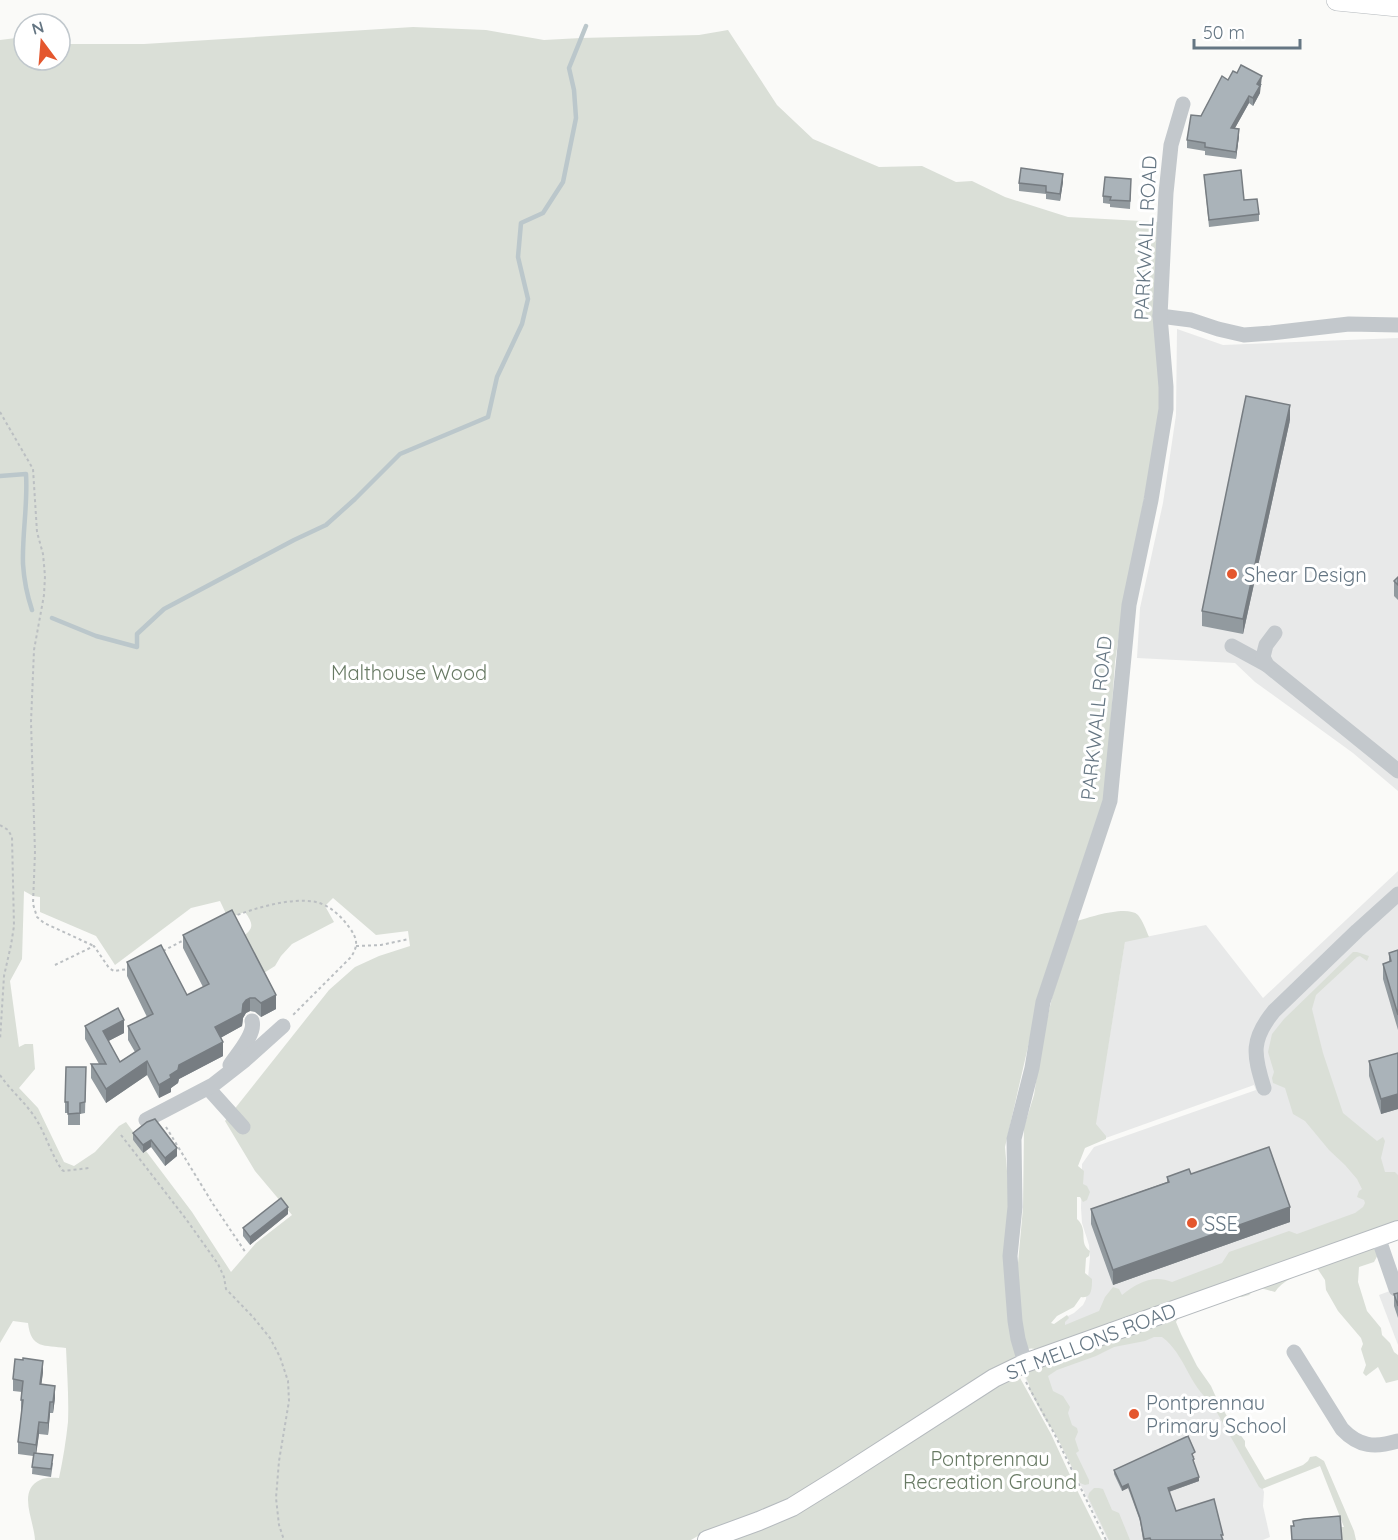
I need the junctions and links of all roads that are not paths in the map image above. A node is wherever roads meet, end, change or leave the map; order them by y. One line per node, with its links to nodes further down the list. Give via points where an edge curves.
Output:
1 (1337, 0): 2 (highway)
2 (1398, 6)
3 (1183, 104): 4 (street, PARKWALL ROAD, via 1171,145 1166,191)
4 (1161, 316): 5 (street, via 1244,335 1349,324); 21 (street, PARKWALL ROAD, via 1166,409 1130,605 1110,801 1043,1002 1014,1139 1015,1207 1010,1256)
5 (1398, 325)
6 (1275, 633): 8 (street, via 1266,645 1263,657)
7 (1232, 646): 8 (street)
8 (1267, 665): 9 (street)
9 (1398, 771)
10 (1398, 894): 14 (street, via 1264,1023 1258,1034 1256,1055)
11 (252, 1022): 13 (street, via 251,1035)
12 (283, 1026): 13 (street)
13 (214, 1084): 15 (street); 16 (street)
14 (1264, 1088)
15 (152, 1117)
16 (243, 1127)
17 (1398, 1230): 18 (main road, ST MELLONS ROAD)
18 (1378, 1237): 19 (street); 21 (main road, ST MELLONS ROAD)
19 (1389, 1283)
20 (1294, 1352): 22 (street, via 1349,1436 1378,1446)
21 (1024, 1371): 23 (main road, ST MELLONS ROAD, via 986,1383 792,1507)
22 (1398, 1441)
23 (707, 1540)

